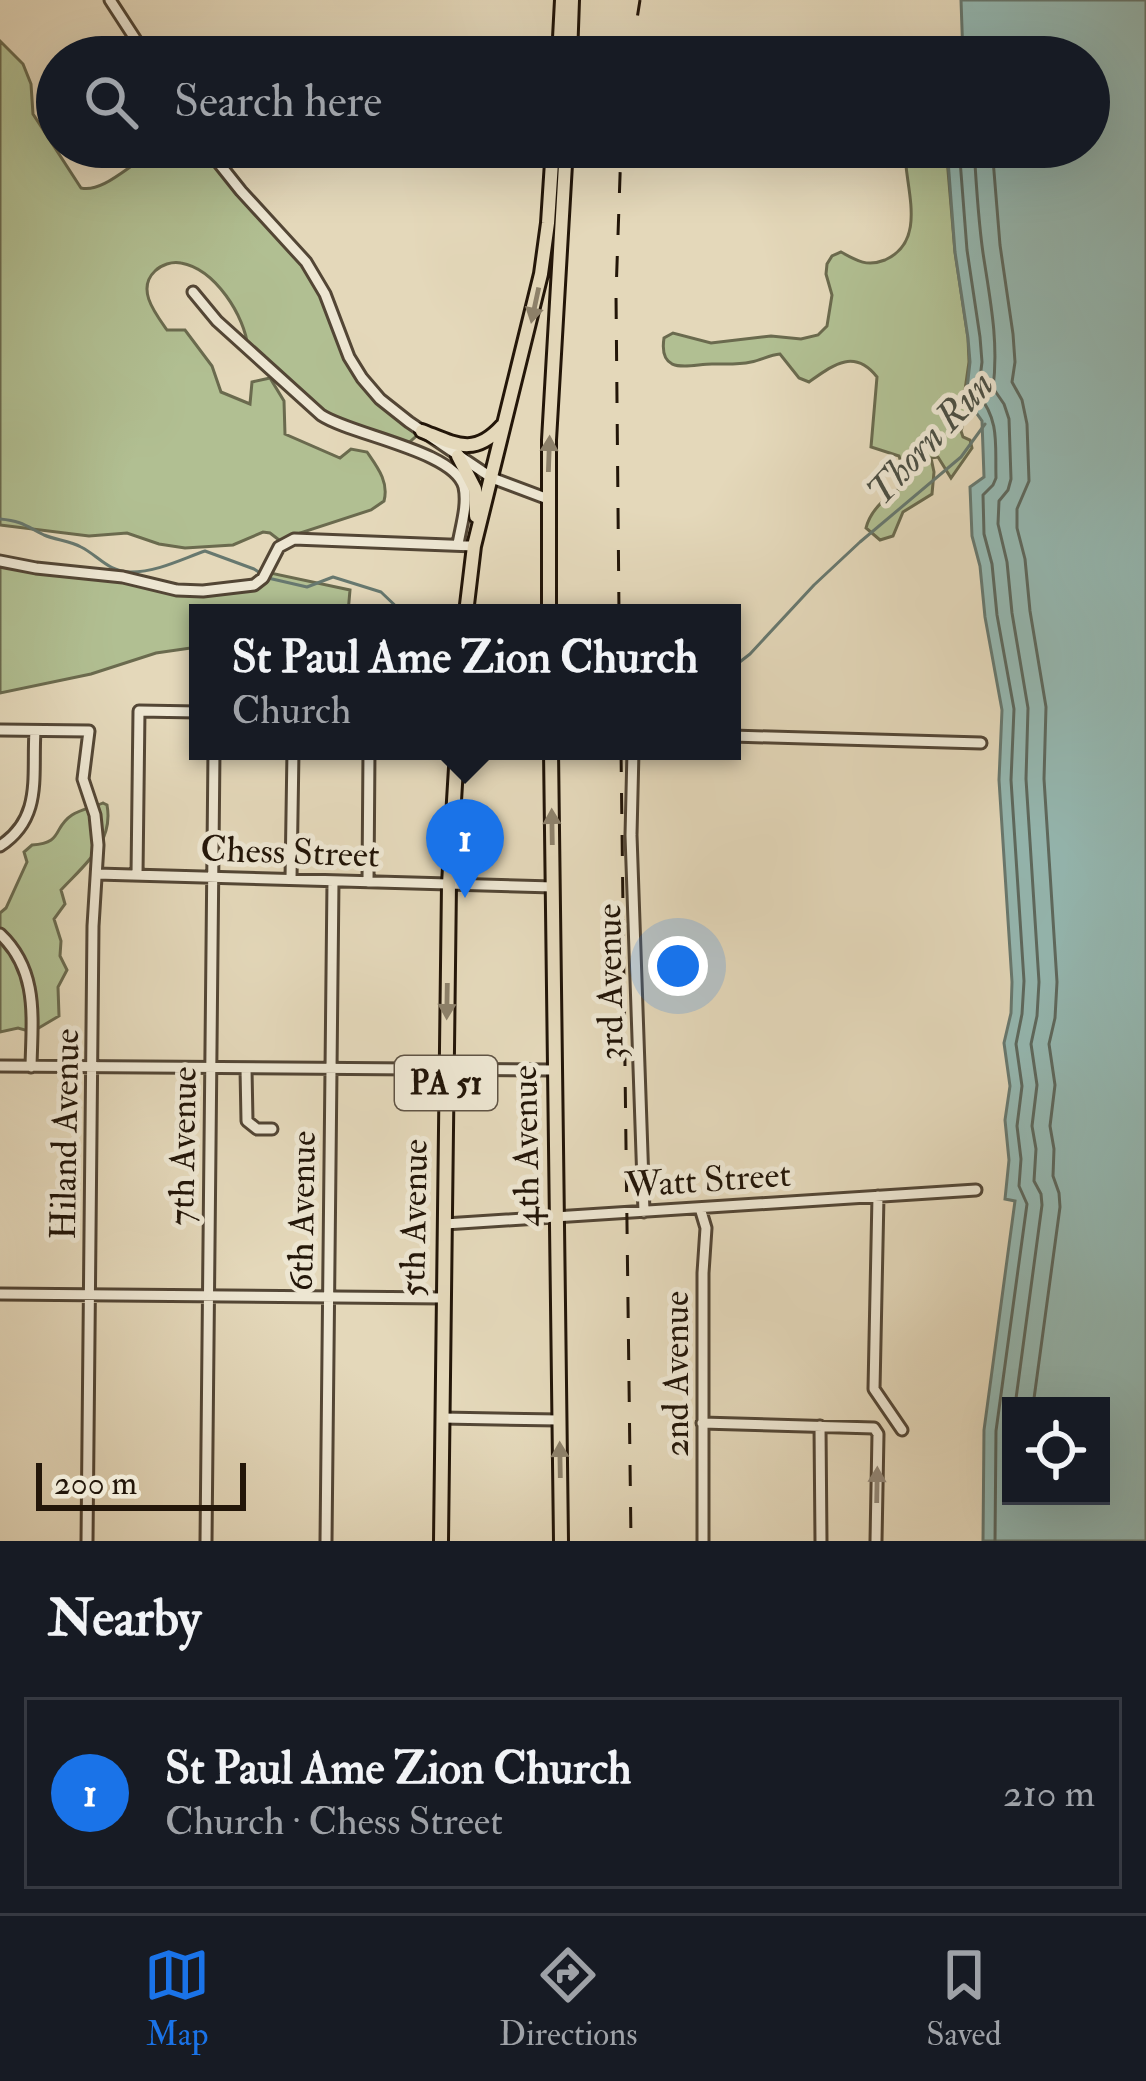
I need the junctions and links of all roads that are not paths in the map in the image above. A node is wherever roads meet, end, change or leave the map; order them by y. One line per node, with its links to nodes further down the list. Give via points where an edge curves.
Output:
1 (110, 0): 4 (street)
2 (562, 0): 5 (main road)
3 (572, 0): 6 (main road)
4 (133, 36)
5 (560, 36)
6 (571, 36)
7 (224, 168): 13 (street, via 311,269 362,378)
8 (555, 168): 10 (main road)
9 (564, 168): 10 (main road)
10 (557, 228): 12 (main road, one-way to 12); 16 (main road, one-way to 10)
11 (193, 292): 17 (street, via 321,415 458,474 465,504)
12 (506, 421): 13 (main road, via 473,446); 15 (main road)
13 (422, 430): 14 (street)
14 (458, 455): 15 (street); 18 (main road, via 476,499)
15 (492, 478): 16 (street); 18 (main road)
16 (548, 499): 21 (main road)
17 (458, 544): 18 (street); 19 (street, via 294,539 247,586 189,592)
18 (474, 546): 20 (main road)
19 (0, 562)
20 (467, 604)
21 (549, 604)
22 (189, 712): 35 (street, via 139,711)
23 (0, 730): 24 (street)
24 (34, 731): 33 (street, via 32,808); 34 (street, Hiland Avenue, via 89,731 84,784 95,815)
25 (741, 736): 26 (street)
26 (981, 743)
27 (214, 760): 36 (street, 7th Avenue)
28 (293, 760): 37 (street)
29 (369, 760): 39 (street)
30 (456, 760): 40 (main road, 5th Avenue / PA 51)
31 (551, 760): 41 (main road, 4th Avenue, one-way to 31)
32 (633, 760): 55 (street, 3rd Avenue)
33 (0, 846)
34 (97, 874): 35 (street, Chess Street); 45 (street, Hiland Avenue)
35 (137, 875): 36 (street, Chess Street)
36 (213, 876): 37 (street, Chess Street); 46 (street, 7th Avenue)
37 (291, 879): 38 (street, Chess Street)
38 (333, 881): 39 (street, Chess Street); 48 (street, 6th Avenue)
39 (368, 882): 40 (street, Chess Street)
40 (449, 884): 41 (street, Chess Street); 50 (main road, 5th Avenue / PA 51, one-way to 50)
41 (553, 887): 49 (main road, 4th Avenue)
42 (0, 934): 44 (street, via 31,989)
43 (0, 1066): 44 (street)
44 (31, 1067): 45 (street)
45 (93, 1068): 46 (street); 59 (street, Hiland Avenue)
46 (210, 1069): 47 (street); 60 (street, 7th Avenue)
47 (247, 1069): 48 (street); 51 (street, via 247,1121)
48 (330, 1070): 50 (street); 61 (street, 6th Avenue)
49 (554, 1070): 50 (street); 56 (main road, 4th Avenue)
50 (446, 1071): 57 (main road, 5th Avenue / PA 51)
51 (272, 1129)
52 (976, 1190): 53 (street, Watt Street)
53 (878, 1196): 54 (street, Watt Street); 67 (street, via 874,1389)
54 (700, 1208): 55 (street, Watt Street); 65 (street, 2nd Avenue)
55 (644, 1212): 56 (street, Watt Street)
56 (557, 1217): 57 (street, Watt Street); 64 (main road, 4th Avenue)
57 (445, 1225): 62 (main road, 5th Avenue / PA 51)
58 (0, 1294): 59 (street)
59 (91, 1294): 60 (street); 68 (street, Hiland Avenue)
60 (208, 1296): 61 (street); 69 (street, 7th Avenue)
61 (328, 1297): 62 (street); 70 (street, 6th Avenue)
62 (444, 1298): 63 (main road, 5th Avenue / PA 51)
63 (442, 1418): 64 (street); 71 (main road, 5th Avenue / PA 51)
64 (559, 1420): 72 (main road, 4th Avenue, one-way to 64)
65 (702, 1423): 66 (street); 73 (street, 2nd Avenue)
66 (820, 1426): 74 (street); 75 (street, one-way to 66, via 876,1430)
67 (902, 1430)
68 (87, 1541)
69 (206, 1541)
70 (326, 1541)
71 (441, 1541)
72 (561, 1541)
73 (703, 1541)
74 (821, 1541)
75 (876, 1541)

